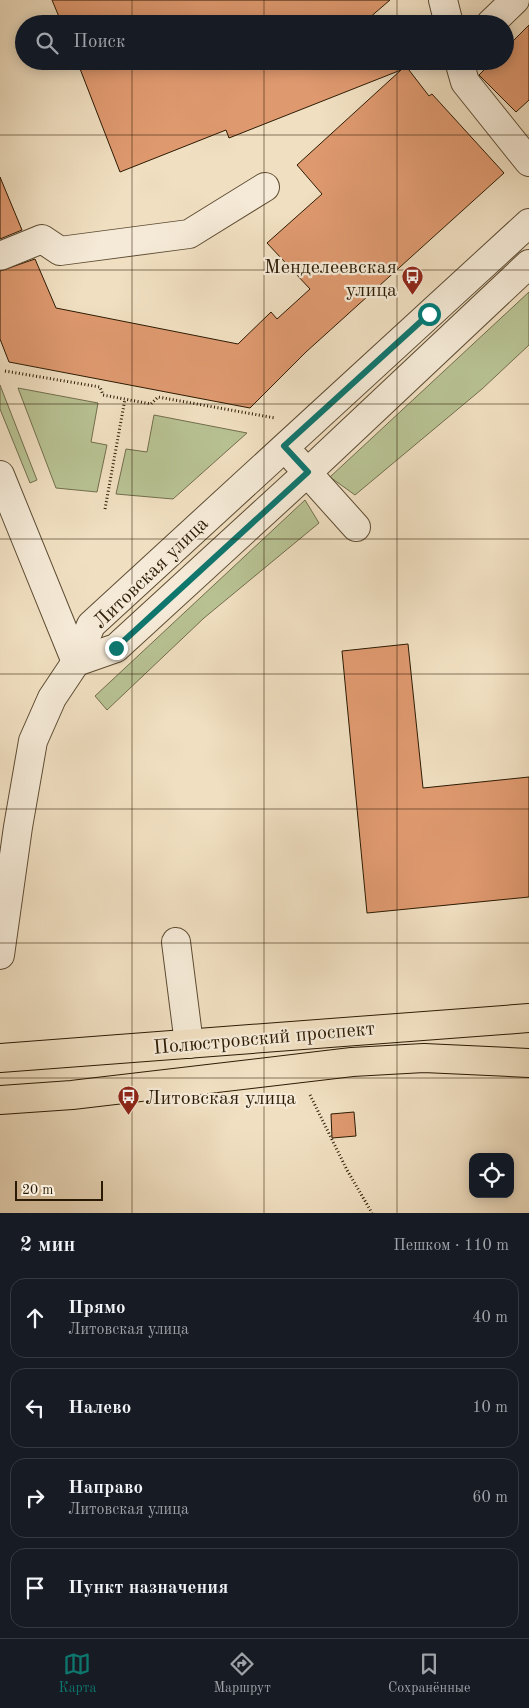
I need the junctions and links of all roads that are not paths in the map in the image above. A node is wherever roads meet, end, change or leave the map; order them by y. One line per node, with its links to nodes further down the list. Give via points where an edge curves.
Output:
1 (443, 0): 3 (street)
2 (515, 0): 4 (street)
3 (447, 15)
4 (499, 15)
5 (462, 70): 6 (street, via 465,82)
6 (529, 162)
7 (265, 187): 9 (street, via 189,234 60,251 42,239)
8 (529, 223): 11 (street, Литовская улица)
9 (0, 256)
10 (529, 264): 12 (street, Литовская улица)
11 (284, 446): 12 (street); 15 (street, Литовская улица, via 91,625)
12 (308, 472): 14 (street); 15 (street, Литовская улица, via 116,648)
13 (0, 475): 15 (street)
14 (356, 526)
15 (76, 662): 16 (street, via 52,698 33,741)
16 (9, 825): 18 (street)
17 (176, 942): 20 (street)
18 (0, 955)
19 (529, 1018): 20 (main road, Полюстровский проспект)
20 (189, 1044): 21 (main road, Полюстровский проспект)
21 (0, 1058)
22 (529, 1064): 23 (main road, Полюстровский проспект, via 424,1058 352,1062 72,1095)
23 (0, 1100)

